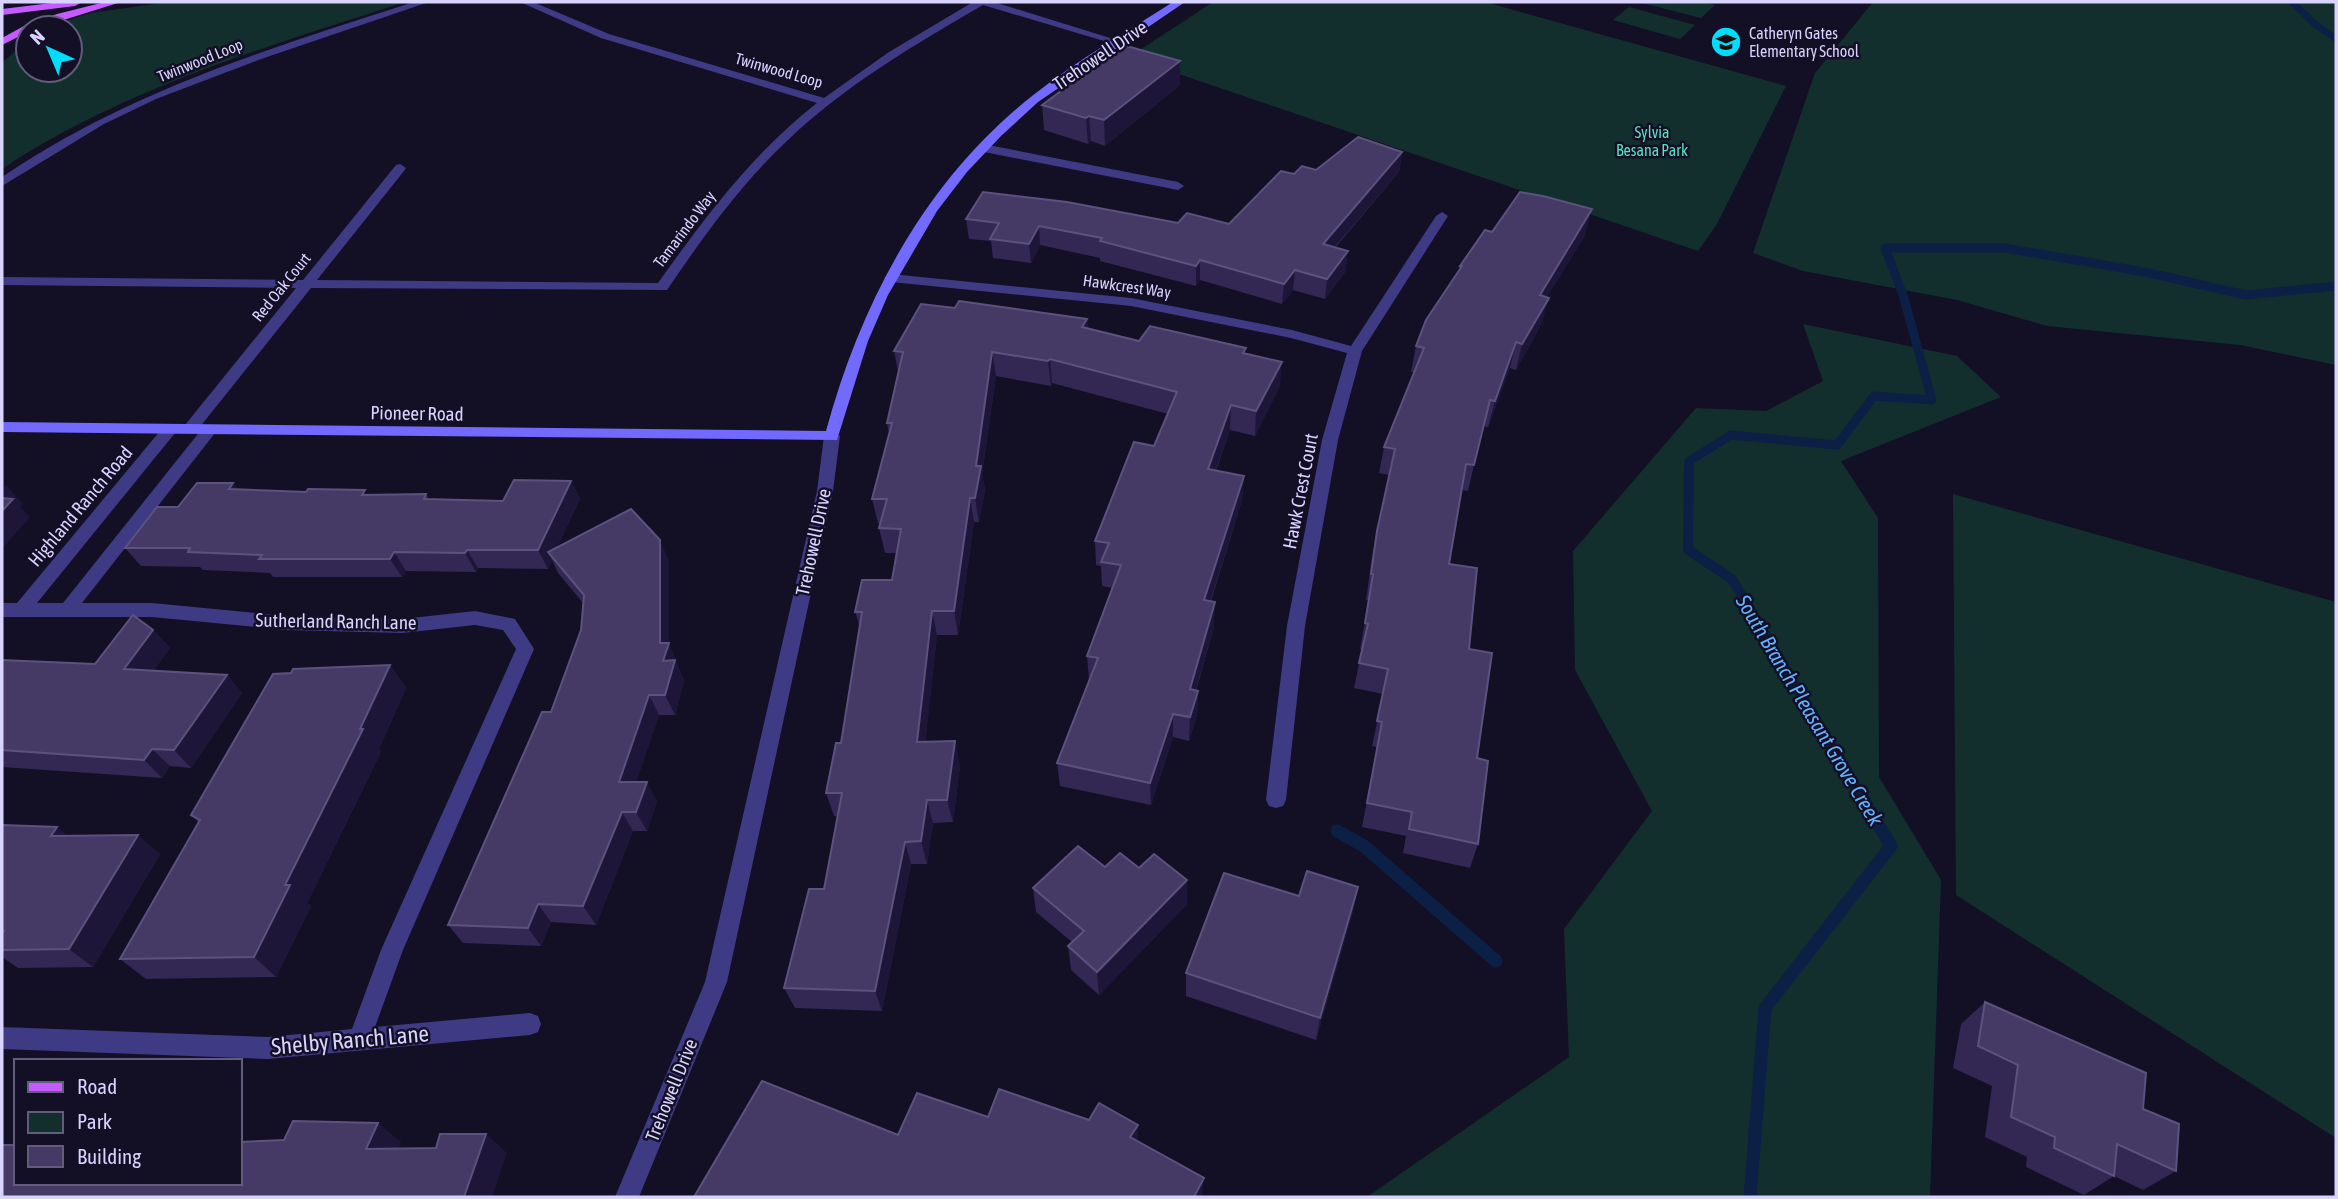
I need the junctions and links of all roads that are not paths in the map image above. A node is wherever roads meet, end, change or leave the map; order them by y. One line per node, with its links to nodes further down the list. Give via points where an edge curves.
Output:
1 (82, 2): 7 (main road)
2 (116, 2): 8 (main road)
3 (424, 2): 14 (street, Twinwood Loop, via 231,65 121,111)
4 (525, 2): 11 (street, Twinwood Loop, via 605,36)
5 (982, 2): 10 (street); 11 (street, Tamarindo Way, via 909,43)
6 (1180, 2): 10 (street, Trehowell Drive)
7 (12, 8): 9 (main road)
8 (69, 14)
9 (2, 22)
10 (1118, 41): 12 (street, Trehowell Drive, via 1032,101)
11 (826, 102): 19 (street, Tamarindo Way, via 761,160 697,236 662,288)
12 (983, 148): 15 (street); 17 (street, Trehowell Drive, via 935,203)
13 (400, 168): 19 (street, Red Oak Court)
14 (2, 182)
15 (1178, 186)
16 (1442, 216): 20 (street, Hawk Crest Court)
17 (891, 278): 20 (street, Hawkcrest Way, via 1131,302); 25 (street, Trehowell Drive, via 841,395)
18 (2, 281): 19 (street)
19 (307, 284): 23 (street, Red Oak Court)
20 (1355, 351): 29 (street, Hawk Crest Court, via 1330,440 1296,626)
21 (2, 427): 22 (street, Pioneer Road)
22 (170, 429): 23 (street, Pioneer Road); 26 (street, Highland Ranch Road)
23 (190, 429): 24 (street, Pioneer Road)
24 (210, 429): 25 (street, Pioneer Road); 27 (street)
25 (832, 436): 33 (street, Trehowell Drive, via 825,491 716,982)
26 (22, 609): 27 (street, Sutherland Ranch Lane); 28 (street, Sutherland Ranch Lane)
27 (68, 609): 32 (street, Sutherland Ranch Lane, via 152,610 286,623 402,626 475,618 509,624 525,649 392,950)
28 (2, 610)
29 (1276, 800)
30 (530, 1024): 32 (street, Shelby Ranch Lane)
31 (2, 1038): 32 (street, Shelby Ranch Lane, via 268,1048)
32 (359, 1040)
33 (627, 1197)

